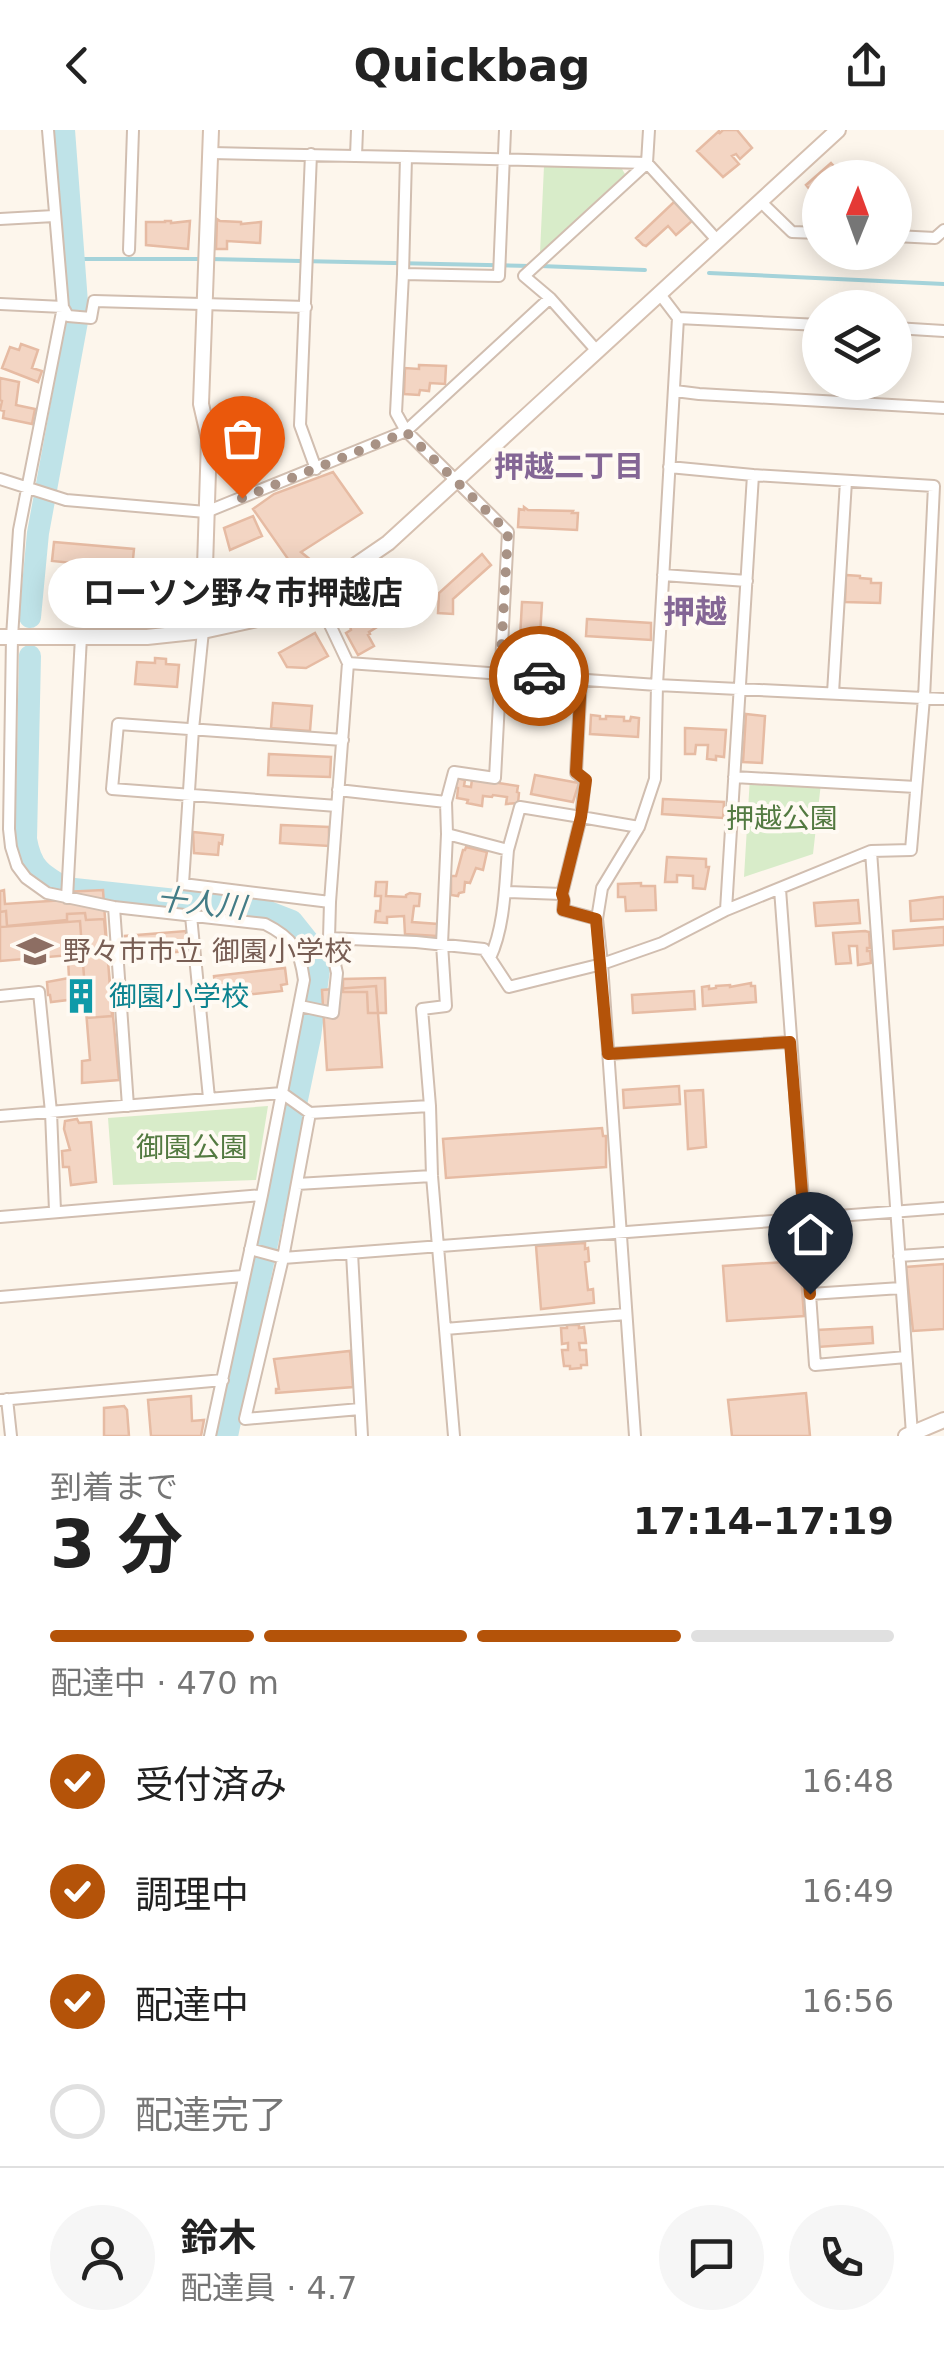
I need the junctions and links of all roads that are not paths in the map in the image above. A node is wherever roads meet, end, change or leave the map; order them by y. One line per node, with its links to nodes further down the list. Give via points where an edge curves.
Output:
1 (48, 130): 15 (street)
2 (133, 130): 21 (street)
3 (212, 130): 8 (street)
4 (357, 130): 10 (street)
5 (505, 130): 12 (street)
6 (649, 130): 13 (street)
7 (838, 130): 14 (street)
8 (211, 153): 9 (street); 28 (street)
9 (311, 154): 10 (street); 29 (street)
10 (356, 156): 11 (street)
11 (406, 157): 12 (street); 22 (street)
12 (504, 160): 13 (street); 23 (street)
13 (647, 163): 20 (street); 24 (street)
14 (760, 201): 18 (street, via 792,232); 20 (street)
15 (54, 216): 16 (street); 30 (street)
16 (0, 219)
17 (944, 230): 19 (street, via 935,238)
18 (802, 232)
19 (912, 237)
20 (717, 240): 25 (street)
21 (129, 250)
22 (403, 267): 23 (street); 38 (street, via 396,413)
23 (499, 269): 24 (street)
24 (527, 274): 26 (street)
25 (659, 293): 31 (street); 35 (street)
26 (550, 298): 35 (street); 38 (street)
27 (0, 304): 30 (street)
28 (204, 306): 29 (street); 30 (street, via 94,301 91,318); 46 (street)
29 (306, 308): 40 (street, via 300,426)
30 (65, 311): 45 (street)
31 (678, 318): 32 (street); 36 (street)
32 (802, 323)
33 (912, 329): 34 (street)
34 (944, 331)
35 (597, 350): 43 (street)
36 (675, 391): 37 (street); 39 (street)
37 (944, 408)
38 (406, 432): 40 (street); 43 (street)
39 (669, 467): 41 (street); 47 (street)
40 (316, 469): 46 (street)
41 (753, 475): 44 (street); 48 (street)
42 (0, 479): 45 (street)
43 (456, 480): 49 (street, via 388,543); 54 (street, via 508,532)
44 (846, 480): 58 (street); 59 (street, via 934,486)
45 (31, 489): 46 (street, via 66,500); 51 (street, via 19,530)
46 (206, 512): 50 (street)
47 (663, 574): 48 (street); 56 (street)
48 (747, 580): 57 (street)
49 (314, 593): 50 (street, via 257,618); 53 (street)
50 (203, 631): 52 (street); 62 (street)
51 (6, 637): 52 (street); 61 (street)
52 (81, 637): 80 (street)
53 (348, 663): 54 (street); 63 (street)
54 (500, 672): 55 (street); 69 (street, via 495,778 454,772)
55 (581, 680): 56 (street); 71 (street)
56 (657, 685): 57 (street); 72 (street, via 655,779)
57 (740, 689): 58 (street); 64 (street)
58 (833, 693): 59 (street)
59 (924, 698): 60 (street); 65 (street)
60 (944, 699)
61 (5, 719): 66 (street)
62 (192, 729): 63 (street); 68 (street); 68 (street, via 118,724 112,789)
63 (344, 740): 67 (street)
64 (734, 777): 65 (street); 84 (street)
65 (916, 787): 75 (street, via 911,850)
66 (5, 790): 77 (street)
67 (338, 790): 69 (street); 70 (street)
68 (189, 795): 70 (street); 82 (street, via 184,884)
69 (446, 802): 73 (street)
70 (337, 806): 82 (street)
71 (581, 817): 72 (street); 74 (street, via 520,807); 81 (street)
72 (639, 827): 86 (street, via 602,888)
73 (447, 834): 74 (street); 88 (street)
74 (508, 850): 79 (street)
75 (872, 851): 78 (street); 107 (street)
76 (0, 866): 77 (street)
77 (16, 866): 80 (street, via 47,893)
78 (780, 890): 84 (street); 93 (street)
79 (505, 892): 81 (street); 89 (street)
80 (67, 894): 83 (street)
81 (562, 894): 86 (street, via 563,910)
82 (330, 902): 87 (street)
83 (114, 907): 85 (street); 97 (street)
84 (726, 910): 90 (street)
85 (191, 916): 92 (street, via 265,924 285,934 301,957); 96 (street)
86 (596, 919): 90 (street)
87 (329, 938): 88 (street); 92 (street, via 337,973 332,1014)
88 (442, 944): 89 (street, via 484,948); 98 (street, via 446,1006 422,1008)
89 (490, 958): 90 (street, via 509,987)
90 (602, 964): 94 (street)
91 (0, 996): 100 (street, via 40,992)
92 (303, 1007): 95 (street)
93 (790, 1042): 94 (street); 109 (street)
94 (608, 1054): 110 (street)
95 (285, 1095): 96 (street); 99 (street); 104 (street)
96 (210, 1098): 97 (street)
97 (128, 1106): 100 (street)
98 (430, 1106): 99 (street); 102 (street)
99 (308, 1111): 103 (street)
100 (51, 1112): 101 (street); 106 (street)
101 (0, 1116)
102 (432, 1176): 103 (street); 111 (street)
103 (296, 1184): 115 (street)
104 (262, 1195): 106 (street); 112 (street)
105 (944, 1208): 107 (street)
106 (55, 1211): 108 (street)
107 (897, 1211): 109 (street); 116 (street)
108 (0, 1217)
109 (804, 1219): 110 (street); 119 (street)
110 (620, 1232): 111 (street); 121 (street)
111 (439, 1245): 113 (street); 122 (street)
112 (253, 1250): 115 (street); 117 (street)
113 (352, 1253): 115 (street); 126 (street)
114 (944, 1254): 116 (street)
115 (278, 1256): 126 (street, via 244,1419)
116 (899, 1256): 118 (street)
117 (243, 1276): 120 (street); 124 (street)
118 (901, 1288): 119 (street); 123 (street)
119 (810, 1294): 123 (street, via 815,1364)
120 (0, 1297)
121 (626, 1314): 122 (street); 133 (street)
122 (445, 1329): 132 (street)
123 (906, 1357): 128 (street)
124 (223, 1380): 125 (street); 130 (street)
125 (4, 1400): 129 (street)
126 (360, 1409): 131 (street)
127 (944, 1420): 128 (street)
128 (910, 1435)
129 (11, 1436)
130 (210, 1436)
131 (362, 1436)
132 (454, 1436)
133 (635, 1436)

